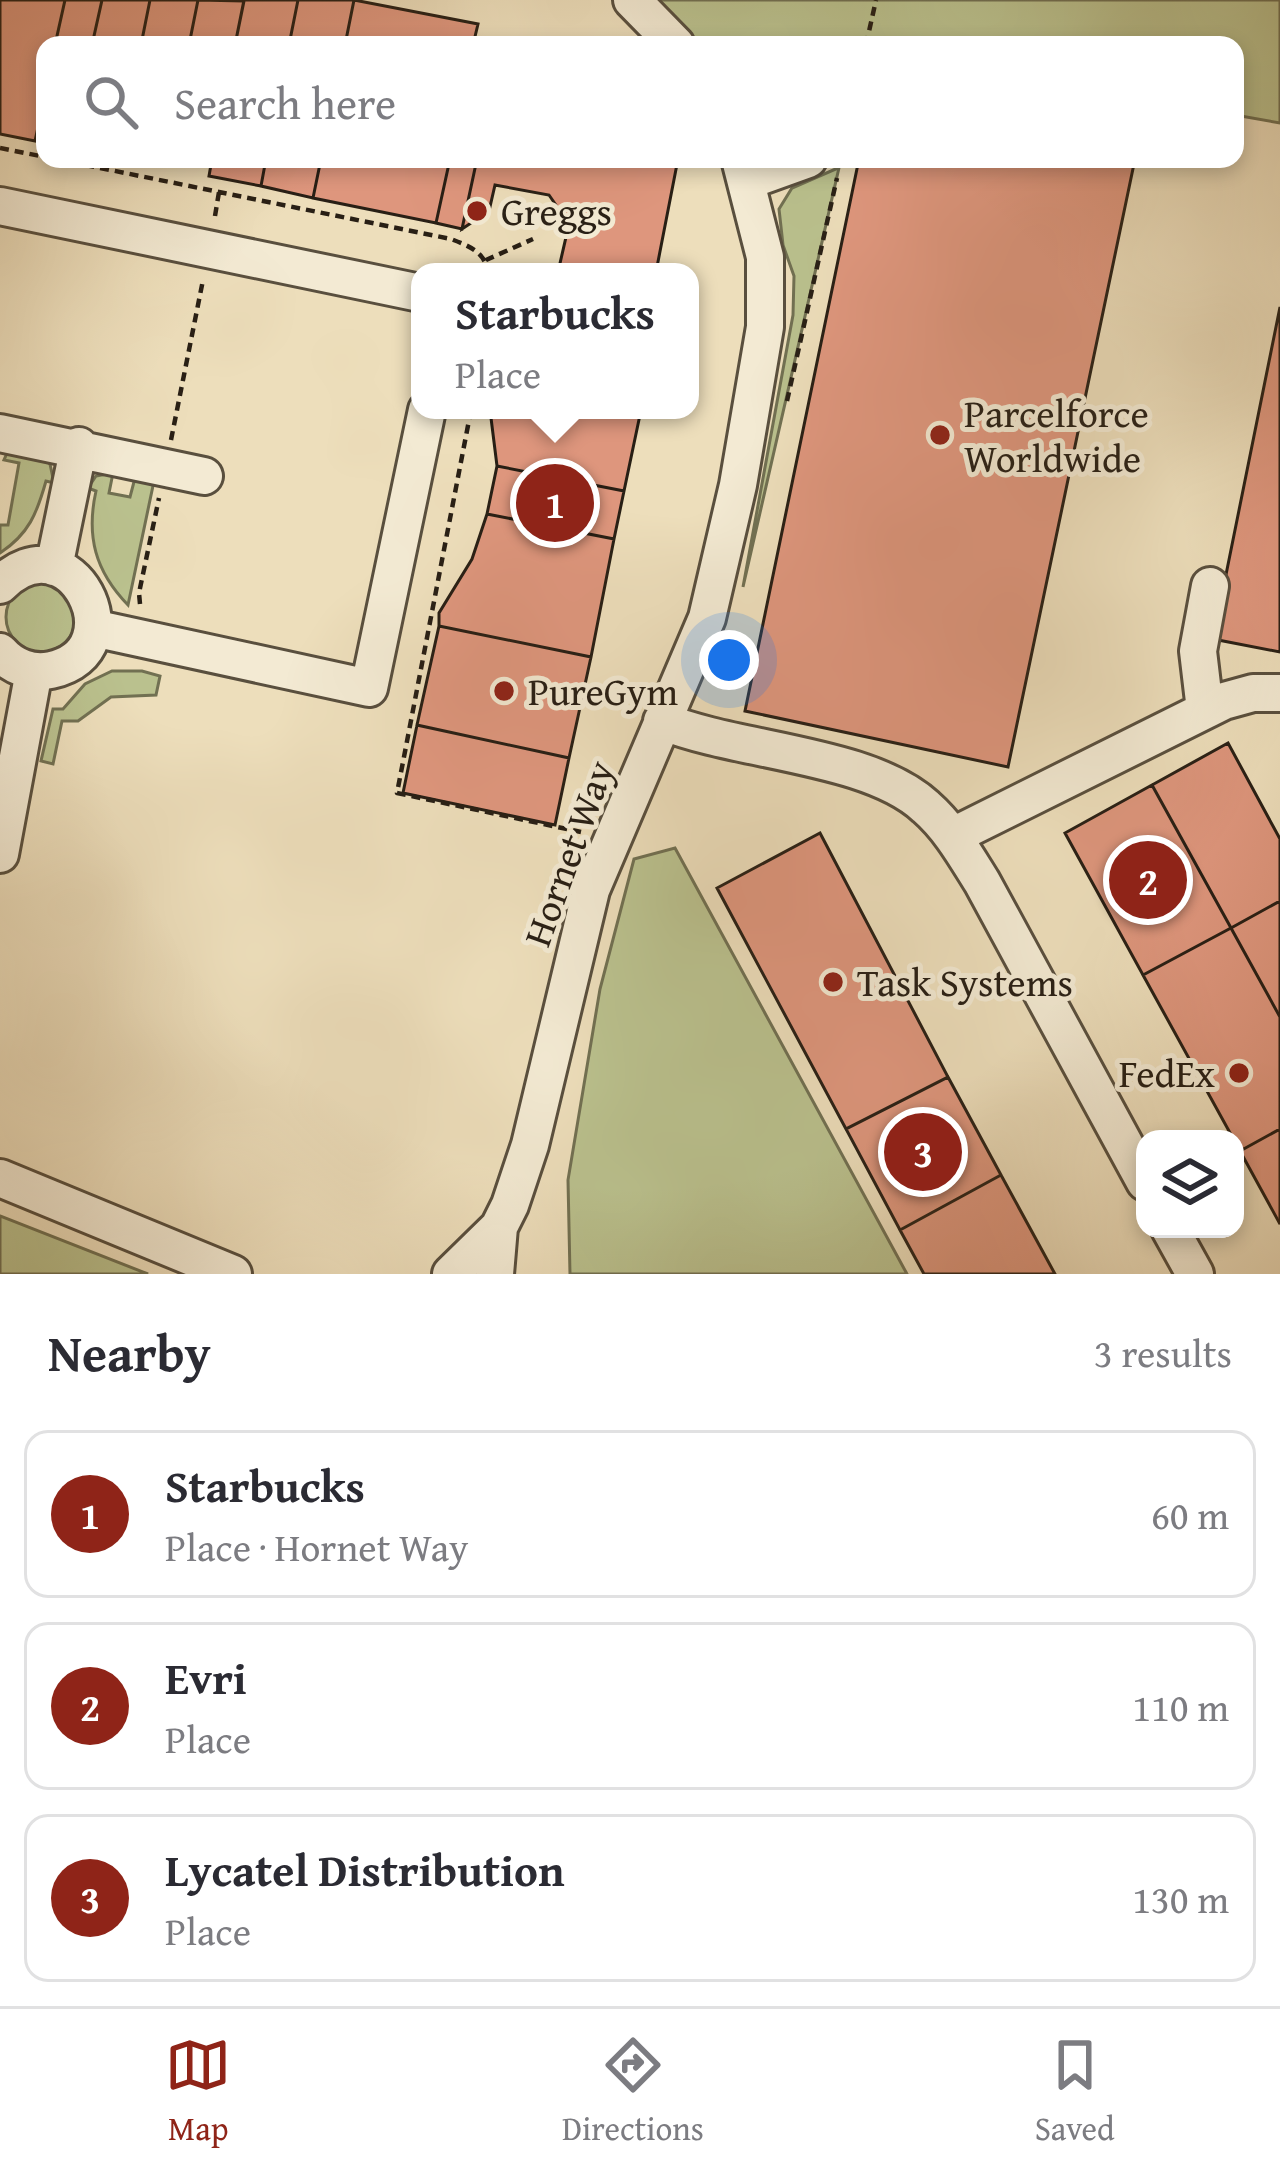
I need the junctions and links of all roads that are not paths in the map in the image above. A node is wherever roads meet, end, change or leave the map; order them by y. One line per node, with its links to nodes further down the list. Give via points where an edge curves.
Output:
1 (632, 0): 2 (street)
2 (667, 36)
3 (743, 170): 18 (street, Hornet Way, via 765,257 765,327 707,618)
4 (0, 206): 5 (street)
5 (411, 291)
6 (425, 419): 13 (street, via 369,688)
7 (0, 433): 8 (street)
8 (79, 446): 9 (street); 10 (street)
9 (203, 476)
10 (54, 567): 11 (street, via 22,569); 13 (street, via 89,597)
11 (0, 585)
12 (1210, 586): 17 (street, via 1198,651)
13 (93, 628): 15 (street, via 65,666)
14 (0, 652): 15 (street)
15 (34, 671): 20 (street)
16 (1280, 693): 17 (street)
17 (1204, 710): 19 (street)
18 (662, 721): 19 (street, via 878,778 925,806); 23 (street, Hornet Way, via 579,930 530,1145)
19 (952, 836): 21 (street)
20 (0, 854)
21 (1136, 1165)
22 (0, 1178): 25 (street)
23 (499, 1227): 26 (street, Hornet Way); 27 (street, Hornet Way)
24 (1176, 1238): 28 (street)
25 (232, 1274)
26 (452, 1274)
27 (495, 1274)
28 (1195, 1274)

